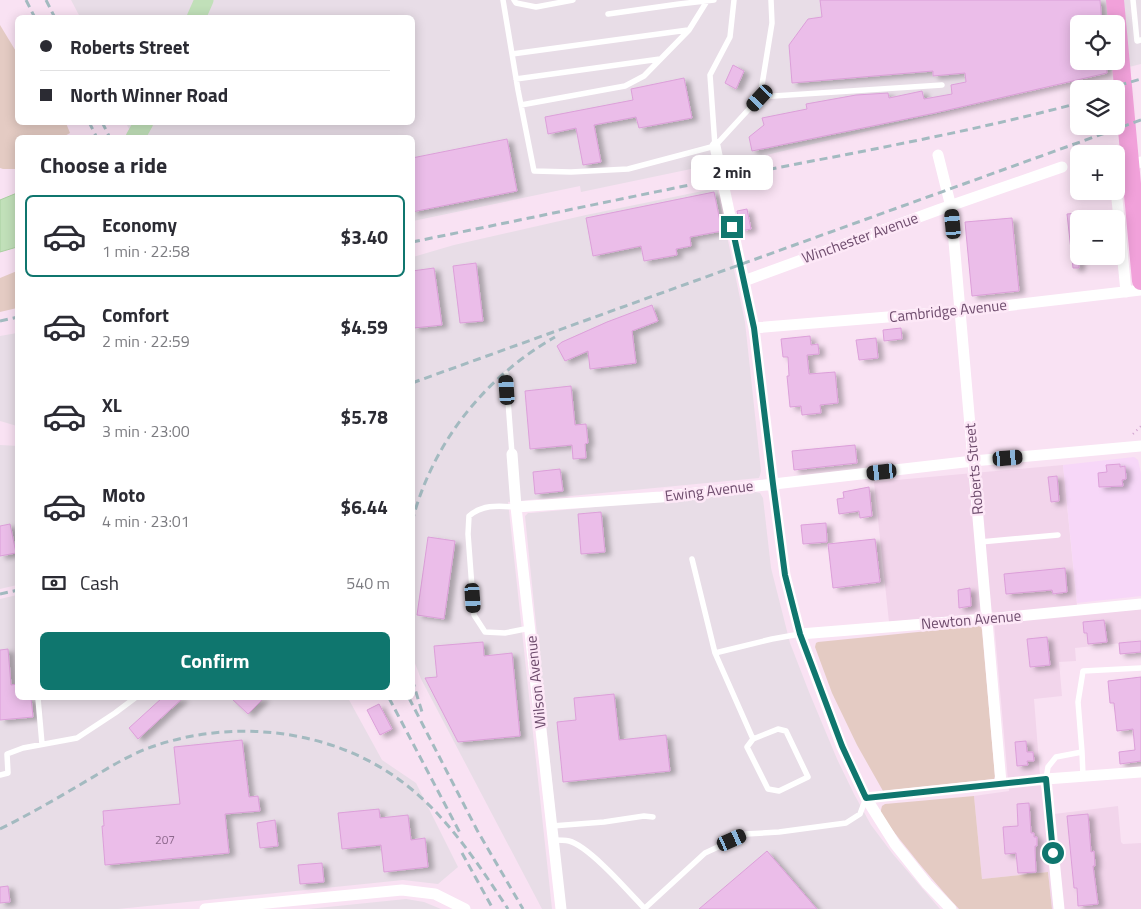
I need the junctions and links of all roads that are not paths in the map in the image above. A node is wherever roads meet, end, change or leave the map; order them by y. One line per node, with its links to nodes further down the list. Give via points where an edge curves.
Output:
1 (503, 0): 14 (lane)
2 (514, 0): 10 (lane, via 536,7)
3 (573, 0): 10 (lane)
4 (714, 0): 9 (lane)
5 (734, 0): 20 (lane, via 730,37 710,75)
6 (771, 0): 18 (lane, via 772,23)
7 (1115, 0): 28 (main road)
8 (1133, 0): 13 (lane, via 1137,41)
9 (707, 1): 11 (lane); 12 (lane)
10 (543, 3)
11 (608, 14)
12 (688, 30): 14 (lane); 15 (lane)
13 (1141, 40)
14 (512, 54): 16 (lane)
15 (660, 59): 16 (lane); 19 (lane, via 644,76 625,86)
16 (516, 79): 19 (lane)
17 (942, 84): 18 (lane)
18 (760, 98): 20 (lane)
19 (521, 105): 20 (lane, via 534,170 628,169)
20 (715, 146): 27 (street)
21 (938, 155): 26 (street, Roberts Street)
22 (1141, 162): 24 (street)
23 (1062, 167): 26 (street, Winchester Avenue)
24 (1125, 168)
25 (1117, 200): 30 (street)
26 (951, 206): 27 (street, Winchester Avenue); 31 (street, Roberts Street)
27 (744, 281): 32 (street)
28 (1141, 281)
29 (1141, 290): 30 (street, Cambridge Avenue)
30 (1126, 292): 31 (street, Cambridge Avenue)
31 (961, 311): 32 (street, Cambridge Avenue); 36 (street, Roberts Street)
32 (754, 328): 37 (street)
33 (506, 374): 35 (lane)
34 (1141, 446): 36 (street, Ewing Avenue)
35 (512, 454): 38 (street, Wilson Avenue)
36 (973, 461): 37 (street, Ewing Avenue); 40 (street, Roberts Street)
37 (773, 484): 38 (street, Ewing Avenue, via 661,497); 45 (street, via 785,575)
38 (516, 507): 44 (street, Wilson Avenue); 44 (lane, via 492,506 476,510 469,516 474,615 485,632 505,633)
39 (1058, 535): 40 (lane)
40 (980, 542): 43 (street, Roberts Street)
41 (692, 558): 46 (lane)
42 (1141, 604): 43 (street, Newton Avenue)
43 (987, 619): 45 (street, Newton Avenue); 57 (street, Roberts Street)
44 (530, 628): 60 (street, Wilson Avenue)
45 (800, 634): 46 (lane); 58 (street, via 842,746)
46 (715, 653): 50 (lane)
47 (1141, 668): 52 (lane, via 1083,671 1078,702)
48 (38, 700): 51 (lane)
49 (132, 700): 51 (lane, via 77,738)
50 (753, 739): 50 (lane, via 748,747 768,790 779,791 808,777 786,731 778,729)
51 (42, 744): 54 (lane, via 8,754 8,773)
52 (1082, 752): 55 (lane); 56 (lane, via 1056,757 1048,767)
53 (1141, 772): 55 (street)
54 (0, 776)
55 (1083, 776): 56 (street)
56 (1046, 779): 57 (street); 67 (street)
57 (1001, 783): 58 (street)
58 (866, 798): 65 (lane, via 860,814 846,823 746,834 705,853); 66 (street, via 895,844)
59 (653, 817): 60 (lane)
60 (552, 826): 61 (street, Wilson Avenue)
61 (553, 840): 64 (street, Wilson Avenue); 65 (lane, via 571,842 583,849)
62 (206, 909): 63 (street, via 402,890 435,894)
63 (465, 909)
64 (561, 909)
65 (644, 909)
66 (951, 909)
67 (1059, 909)

